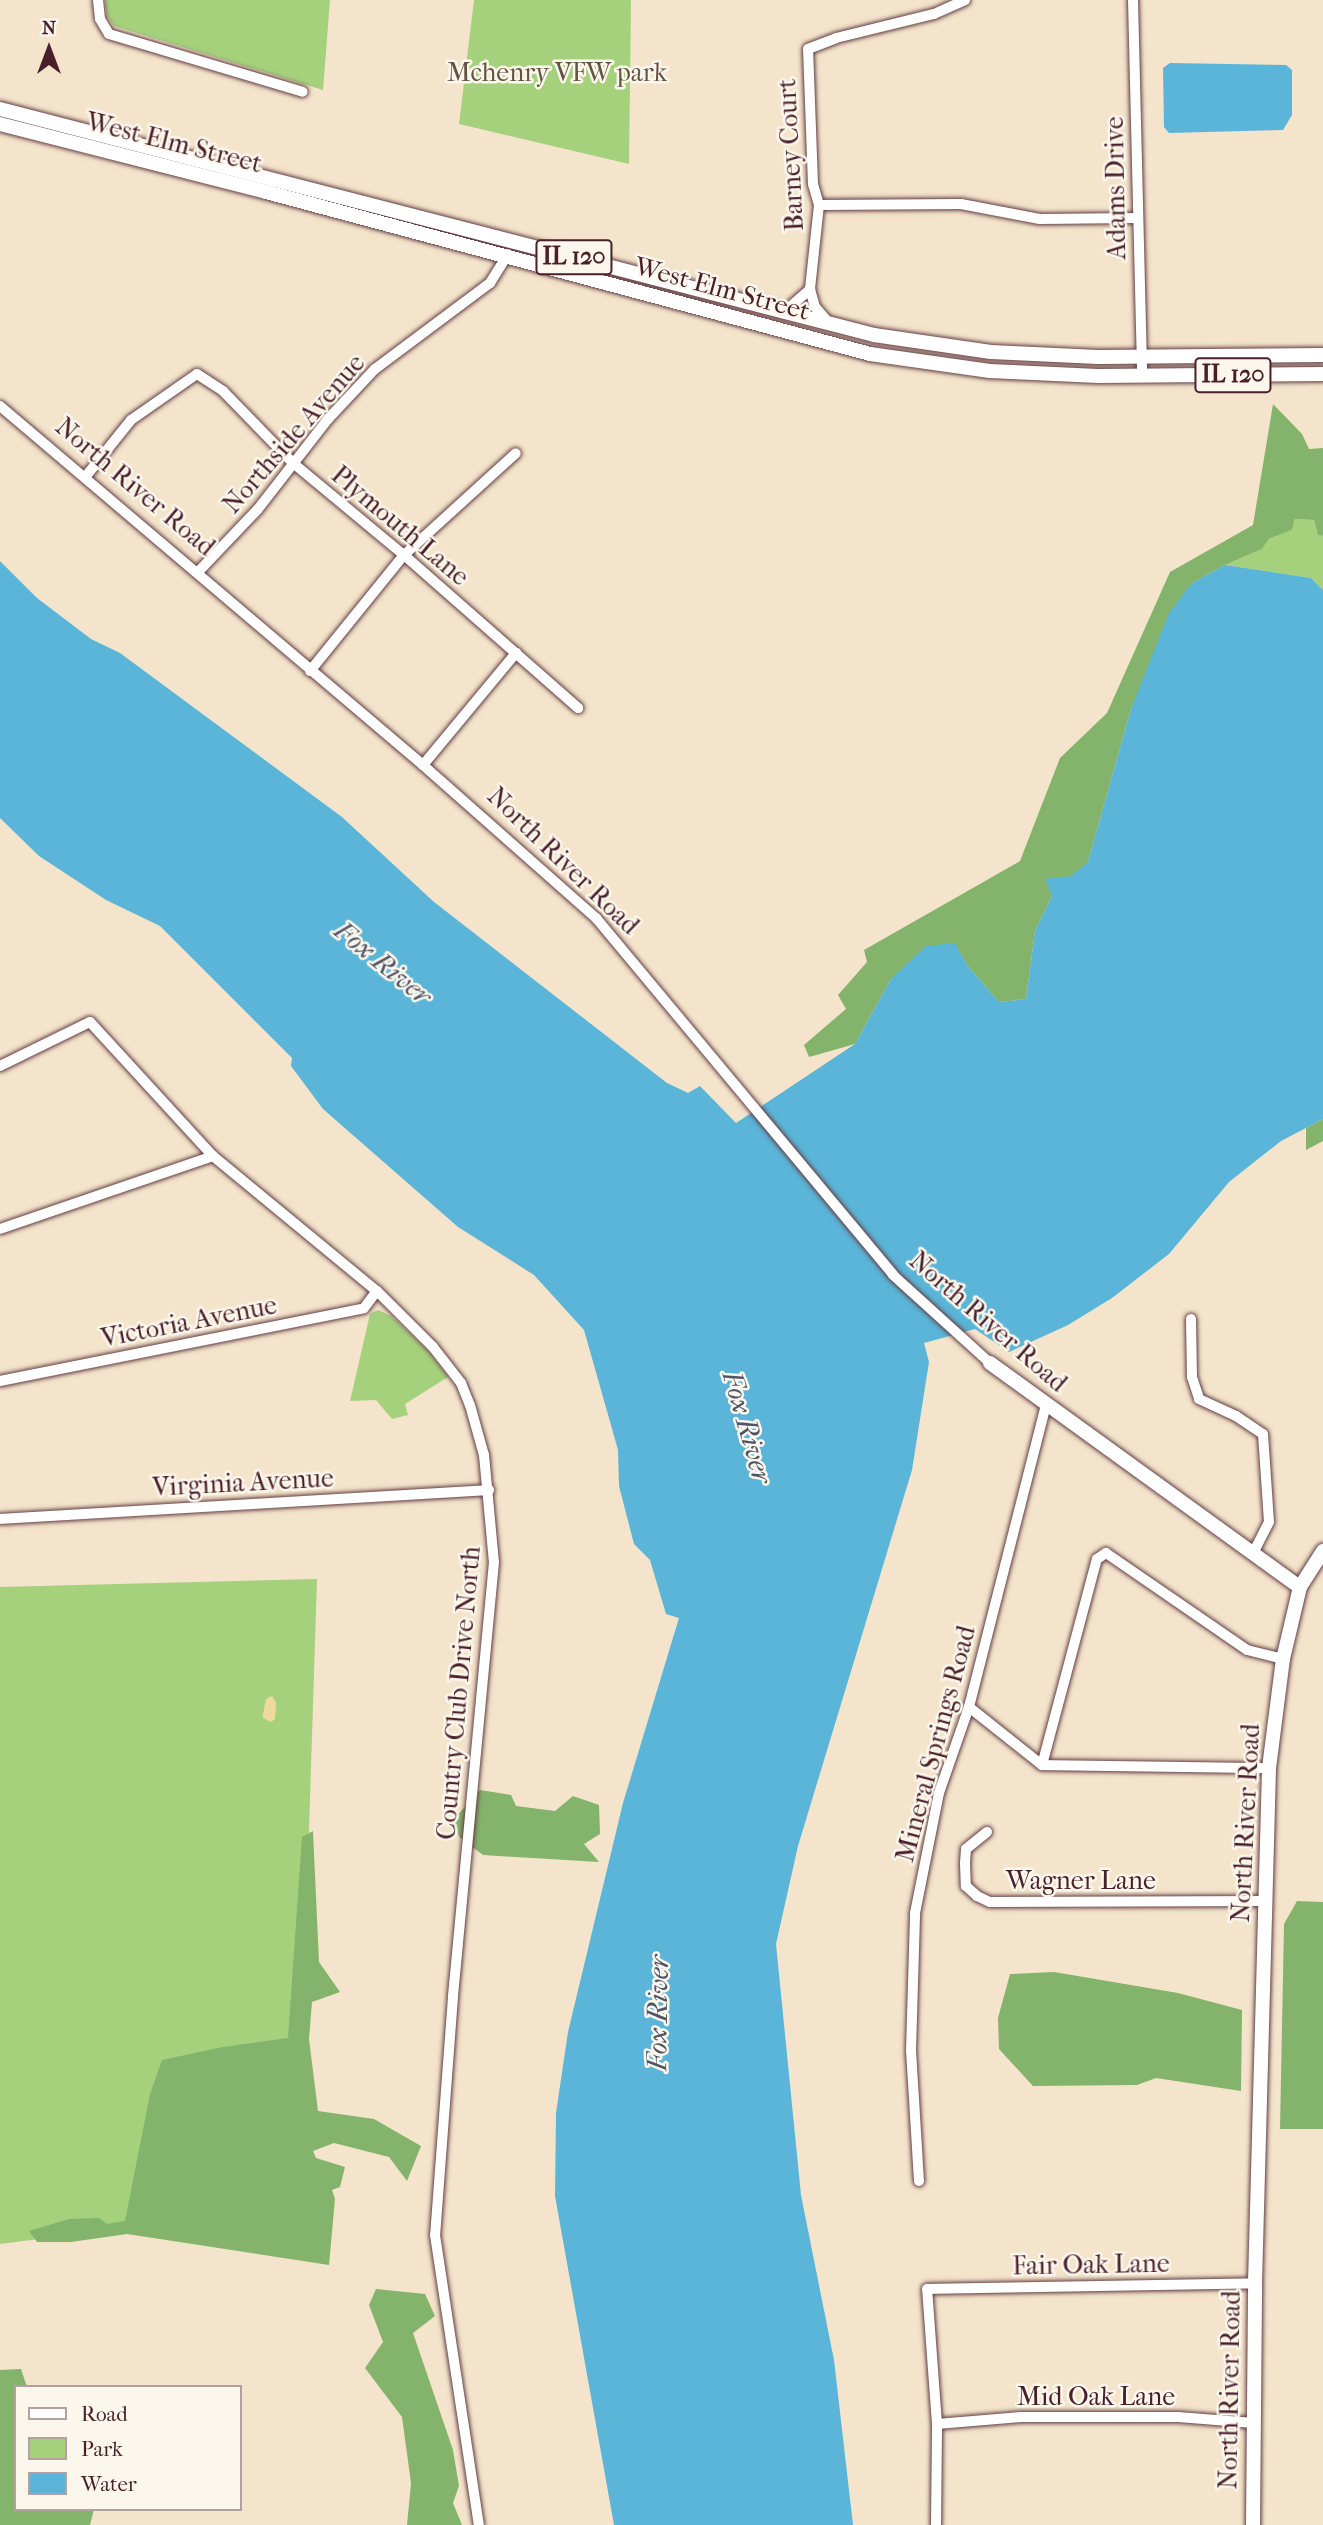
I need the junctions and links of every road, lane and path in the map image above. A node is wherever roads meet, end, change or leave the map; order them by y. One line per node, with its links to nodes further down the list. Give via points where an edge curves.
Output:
1 (98, 0): 4 (street, via 100,19 109,34)
2 (965, 0): 7 (street, Barney Court, via 808,49 813,184)
3 (1133, 0): 8 (street, Adams Drive)
4 (303, 92)
5 (0, 109): 9 (main road, West Elm Street / IL 120)
6 (0, 124): 10 (main road, West Elm Street / IL 120)
7 (819, 205): 8 (street, via 961,204 1040,219); 11 (street, Barney Court)
8 (1138, 218): 15 (street, Adams Drive)
9 (512, 241): 10 (street, Northside Avenue); 12 (main road, West Elm Street / IL 120)
10 (507, 257): 17 (main road, West Elm Street / IL 120, via 870,354 990,371); 20 (street, Northside Avenue, via 490,283 375,369)
11 (810, 289): 12 (street); 13 (street, via 815,307)
12 (784, 312): 13 (main road, West Elm Street / IL 120)
13 (829, 323): 15 (main road, West Elm Street / IL 120, via 874,335 991,352)
14 (1323, 355): 15 (main road, West Elm Street / IL 120)
15 (1142, 356): 17 (street, Adams Drive)
16 (1323, 374): 17 (main road, West Elm Street / IL 120)
17 (1142, 375)
18 (0, 406): 21 (street, North River Road)
19 (516, 453): 22 (street)
20 (293, 463): 21 (street, Plymouth Lane, via 223,391 197,374 131,420); 22 (street, Plymouth Lane); 23 (street, Northside Avenue, via 258,509)
21 (86, 476): 23 (street, North River Road)
22 (404, 555): 24 (street, Plymouth Lane); 25 (street)
23 (198, 572): 25 (street, North River Road)
24 (516, 653): 26 (street, Plymouth Lane); 27 (street)
25 (310, 671): 27 (street, North River Road)
26 (578, 708)
27 (423, 765): 33 (street, North River Road, via 596,918 893,1275)
28 (0, 1066): 29 (street, Country Club Drive North, via 90,1022)
29 (213, 1156): 30 (street); 31 (street, Country Club Drive North)
30 (0, 1229)
31 (377, 1291): 34 (street, Victoria Avenue, via 365,1308); 36 (street, Country Club Drive North, via 433,1347 461,1383 479,1432)
32 (1191, 1320): 39 (street, via 1192,1377 1199,1399 1263,1434 1269,1522)
33 (990, 1363): 35 (main road, North River Road)
34 (0, 1381)
35 (1046, 1406): 39 (main road, North River Road); 42 (street, Mineral Springs Road)
36 (489, 1490): 37 (street, Virginia Avenue); 51 (street, Country Club Drive North, via 492,1600 435,2235)
37 (0, 1519)
38 (1323, 1551): 40 (main road)
39 (1254, 1552): 40 (main road, North River Road)
40 (1300, 1587): 41 (main road, North River Road)
41 (1283, 1659): 43 (street, via 1247,1650 1105,1553 1097,1559); 44 (main road, North River Road)
42 (969, 1707): 43 (street); 47 (street, Mineral Springs Road, via 939,1793 915,1913 911,2051)
43 (1042, 1765): 44 (street)
44 (1269, 1768): 46 (main road, North River Road)
45 (987, 1832): 46 (street, Wagner Lane, via 966,1849 965,1863 966,1886 990,1902)
46 (1266, 1901): 48 (main road, North River Road)
47 (919, 2182)
48 (1255, 2283): 49 (main road, North River Road); 50 (street, Fair Oak Lane, via 928,2289)
49 (1254, 2423): 50 (street, Mid Oak Lane, via 1178,2417 1021,2417); 53 (main road, North River Road)
50 (937, 2424): 52 (street)
51 (479, 2525)
52 (936, 2525)
53 (1253, 2525)

